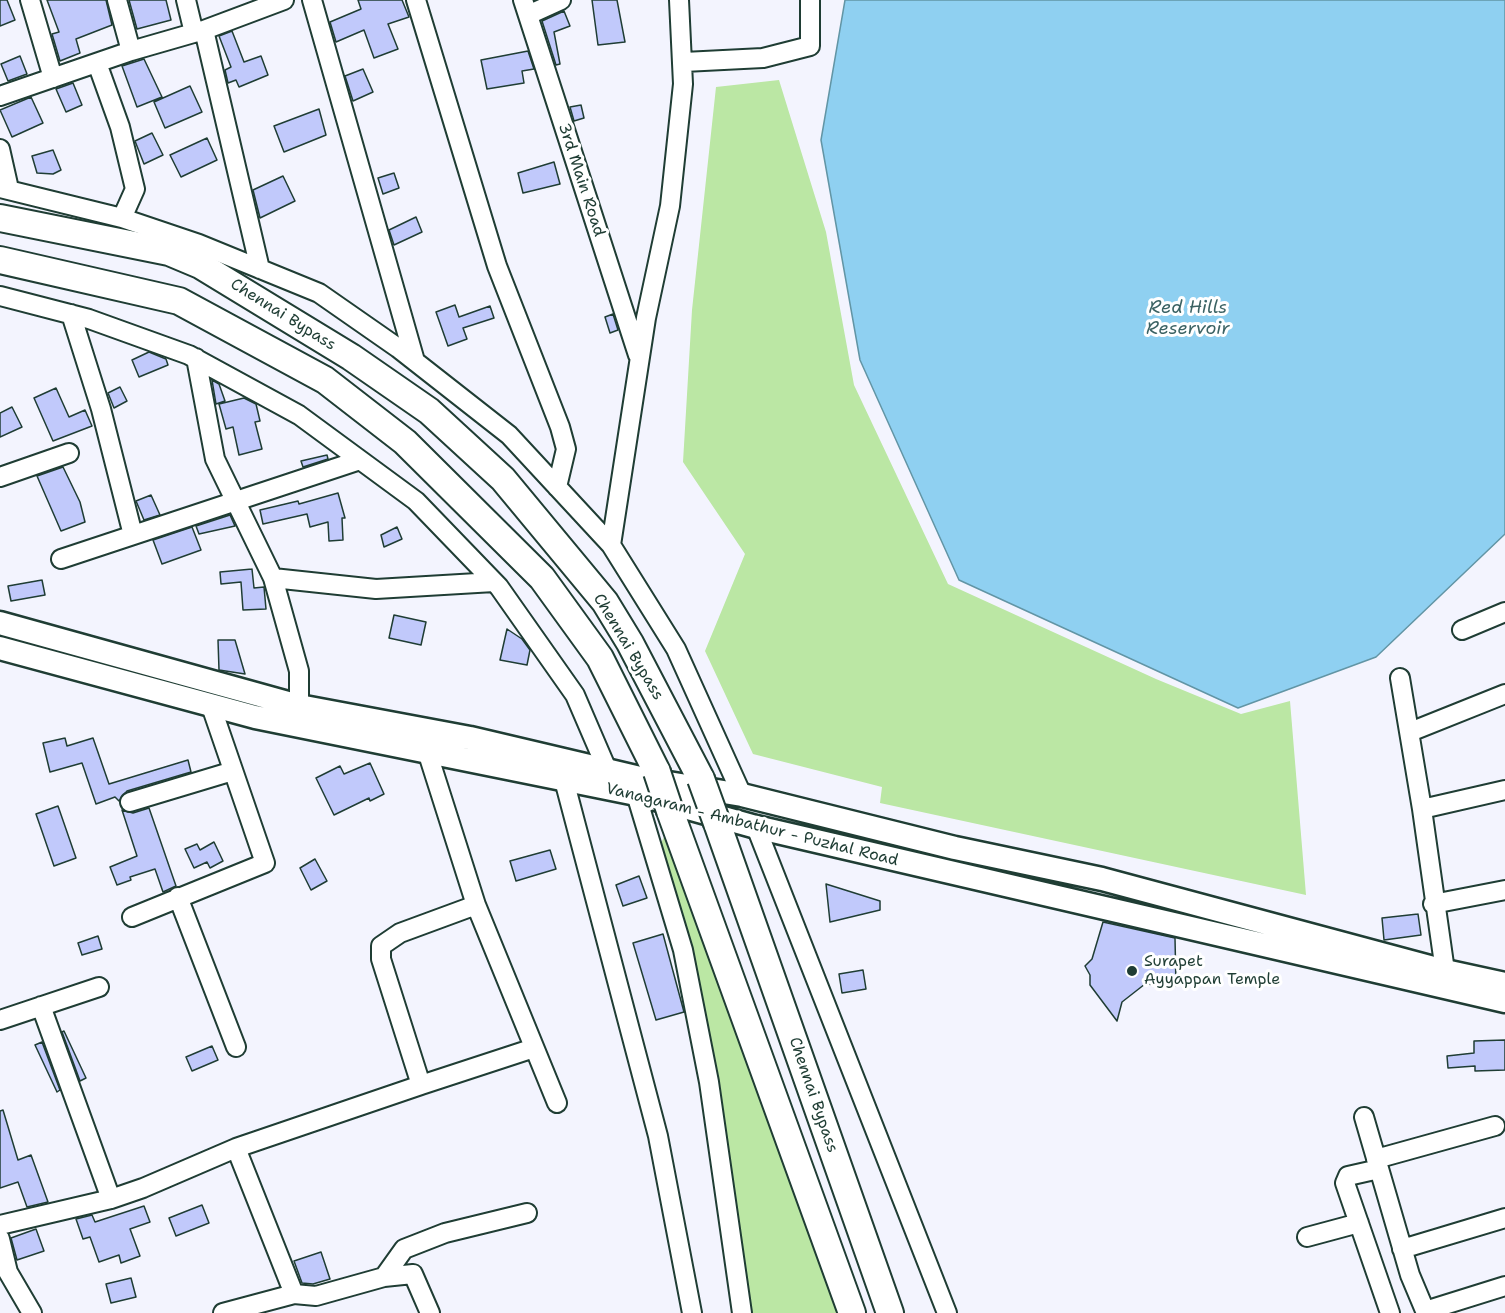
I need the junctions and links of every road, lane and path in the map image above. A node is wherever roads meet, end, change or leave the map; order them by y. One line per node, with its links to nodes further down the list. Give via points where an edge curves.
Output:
1 (30, 0): 15 (street)
2 (117, 0): 12 (street)
3 (186, 0): 11 (street)
4 (284, 0): 11 (street)
5 (312, 0): 27 (street)
6 (416, 0): 31 (street, via 497,266 560,427 566,448)
7 (561, 0): 10 (street)
8 (679, 0): 13 (street)
9 (810, 0): 13 (street, via 810,46 763,58)
10 (525, 7): 26 (street, 3rd Main Road)
11 (199, 32): 12 (street); 22 (street)
12 (131, 51): 14 (street)
13 (684, 62): 26 (street, via 670,206)
14 (97, 63): 15 (street); 20 (street, via 120,127 135,189)
15 (53, 78): 16 (street)
16 (0, 96)
17 (0, 149): 18 (street)
18 (5, 189): 20 (street)
19 (0, 218): 96 (highway, Chennai Bypass, bridge, via 169,252 227,280 351,357 429,411 503,479 605,602 697,771)
20 (122, 218): 22 (street)
21 (0, 260): 95 (highway, Chennai Bypass, bridge, via 179,301 325,380 405,442 542,578 600,658 657,772)
22 (260, 269): 27 (street, via 319,293)
23 (0, 296): 24 (street)
24 (71, 314): 25 (street); 33 (street)
25 (196, 358): 29 (street, via 299,415); 32 (street, via 215,459)
26 (639, 359): 34 (street)
27 (415, 361): 31 (street, via 509,435)
28 (69, 453): 30 (street)
29 (360, 460): 32 (street); 37 (street, via 416,501)
30 (0, 477)
31 (558, 487): 34 (street)
32 (238, 501): 33 (street); 36 (street)
33 (133, 535): 35 (street)
34 (611, 545): 52 (street, via 676,649)
35 (61, 559)
36 (273, 578): 37 (street, via 376,589); 45 (street, via 299,671)
37 (494, 582): 50 (street, via 575,695)
38 (1505, 612): 40 (street)
39 (0, 623): 45 (main road)
40 (1462, 630)
41 (0, 648): 44 (main road, Vanagaram - Ambathur - Puzhal Road)
42 (1400, 678): 46 (street)
43 (1505, 694): 46 (street)
44 (211, 706): 47 (main road, Vanagaram - Ambathur - Puzhal Road); 48 (street)
45 (299, 706): 50 (main road, via 470,738)
46 (1410, 732): 54 (street)
47 (427, 750): 49 (main road, Vanagaram - Ambathur - Puzhal Road); 60 (street)
48 (233, 771): 53 (street); 57 (street, via 265,863)
49 (564, 780): 50 (main road, Vanagaram - Ambathur - Puzhal Road); 93 (street, via 658,1136)
50 (620, 785): 52 (main road); 55 (main road, Vanagaram - Ambathur - Puzhal Road); 94 (street, via 685,961 709,1082)
51 (1505, 790): 54 (street)
52 (742, 795): 58 (main road)
53 (130, 802)
54 (1422, 809): 59 (street)
55 (756, 827): 62 (main road, Vanagaram - Ambathur - Puzhal Road); 97 (street)
56 (1505, 890): 59 (street)
57 (178, 897): 61 (street); 69 (street)
58 (1182, 900): 62 (main road); 63 (main road)
59 (1433, 904): 63 (street)
60 (476, 905): 70 (street); 71 (street, via 400,933 381,946 381,959)
61 (132, 916)
62 (1175, 925): 66 (main road, Vanagaram - Ambathur - Puzhal Road)
63 (1444, 971): 64 (main road)
64 (1505, 984)
65 (99, 987): 67 (street)
66 (1505, 1001)
67 (41, 1006): 68 (street); 77 (street)
68 (0, 1020)
69 (236, 1047)
70 (534, 1048): 71 (street); 72 (street)
71 (421, 1085): 75 (street)
72 (557, 1103)
73 (1364, 1117): 76 (street)
74 (1495, 1126): 76 (street)
75 (236, 1148): 77 (street); 87 (street)
76 (1378, 1164): 80 (street, via 1348,1176 1345,1183); 84 (street)
77 (111, 1199): 81 (street)
78 (527, 1213): 85 (street, via 445,1233 404,1249)
79 (1505, 1218): 84 (street)
80 (1359, 1223): 82 (street); 98 (street)
81 (0, 1225)
82 (1307, 1237)
83 (0, 1239): 90 (street, via 8,1272)
84 (1402, 1249): 89 (street)
85 (384, 1277): 88 (street); 92 (street, via 413,1274)
86 (1505, 1286): 89 (street)
87 (294, 1294): 88 (street); 91 (street)
88 (320, 1305)
89 (1426, 1312)
90 (32, 1313)
91 (223, 1313)
92 (430, 1313)
93 (692, 1313)
94 (742, 1313)
95 (852, 1313)
96 (890, 1313)
97 (947, 1313)
98 (1390, 1313)

